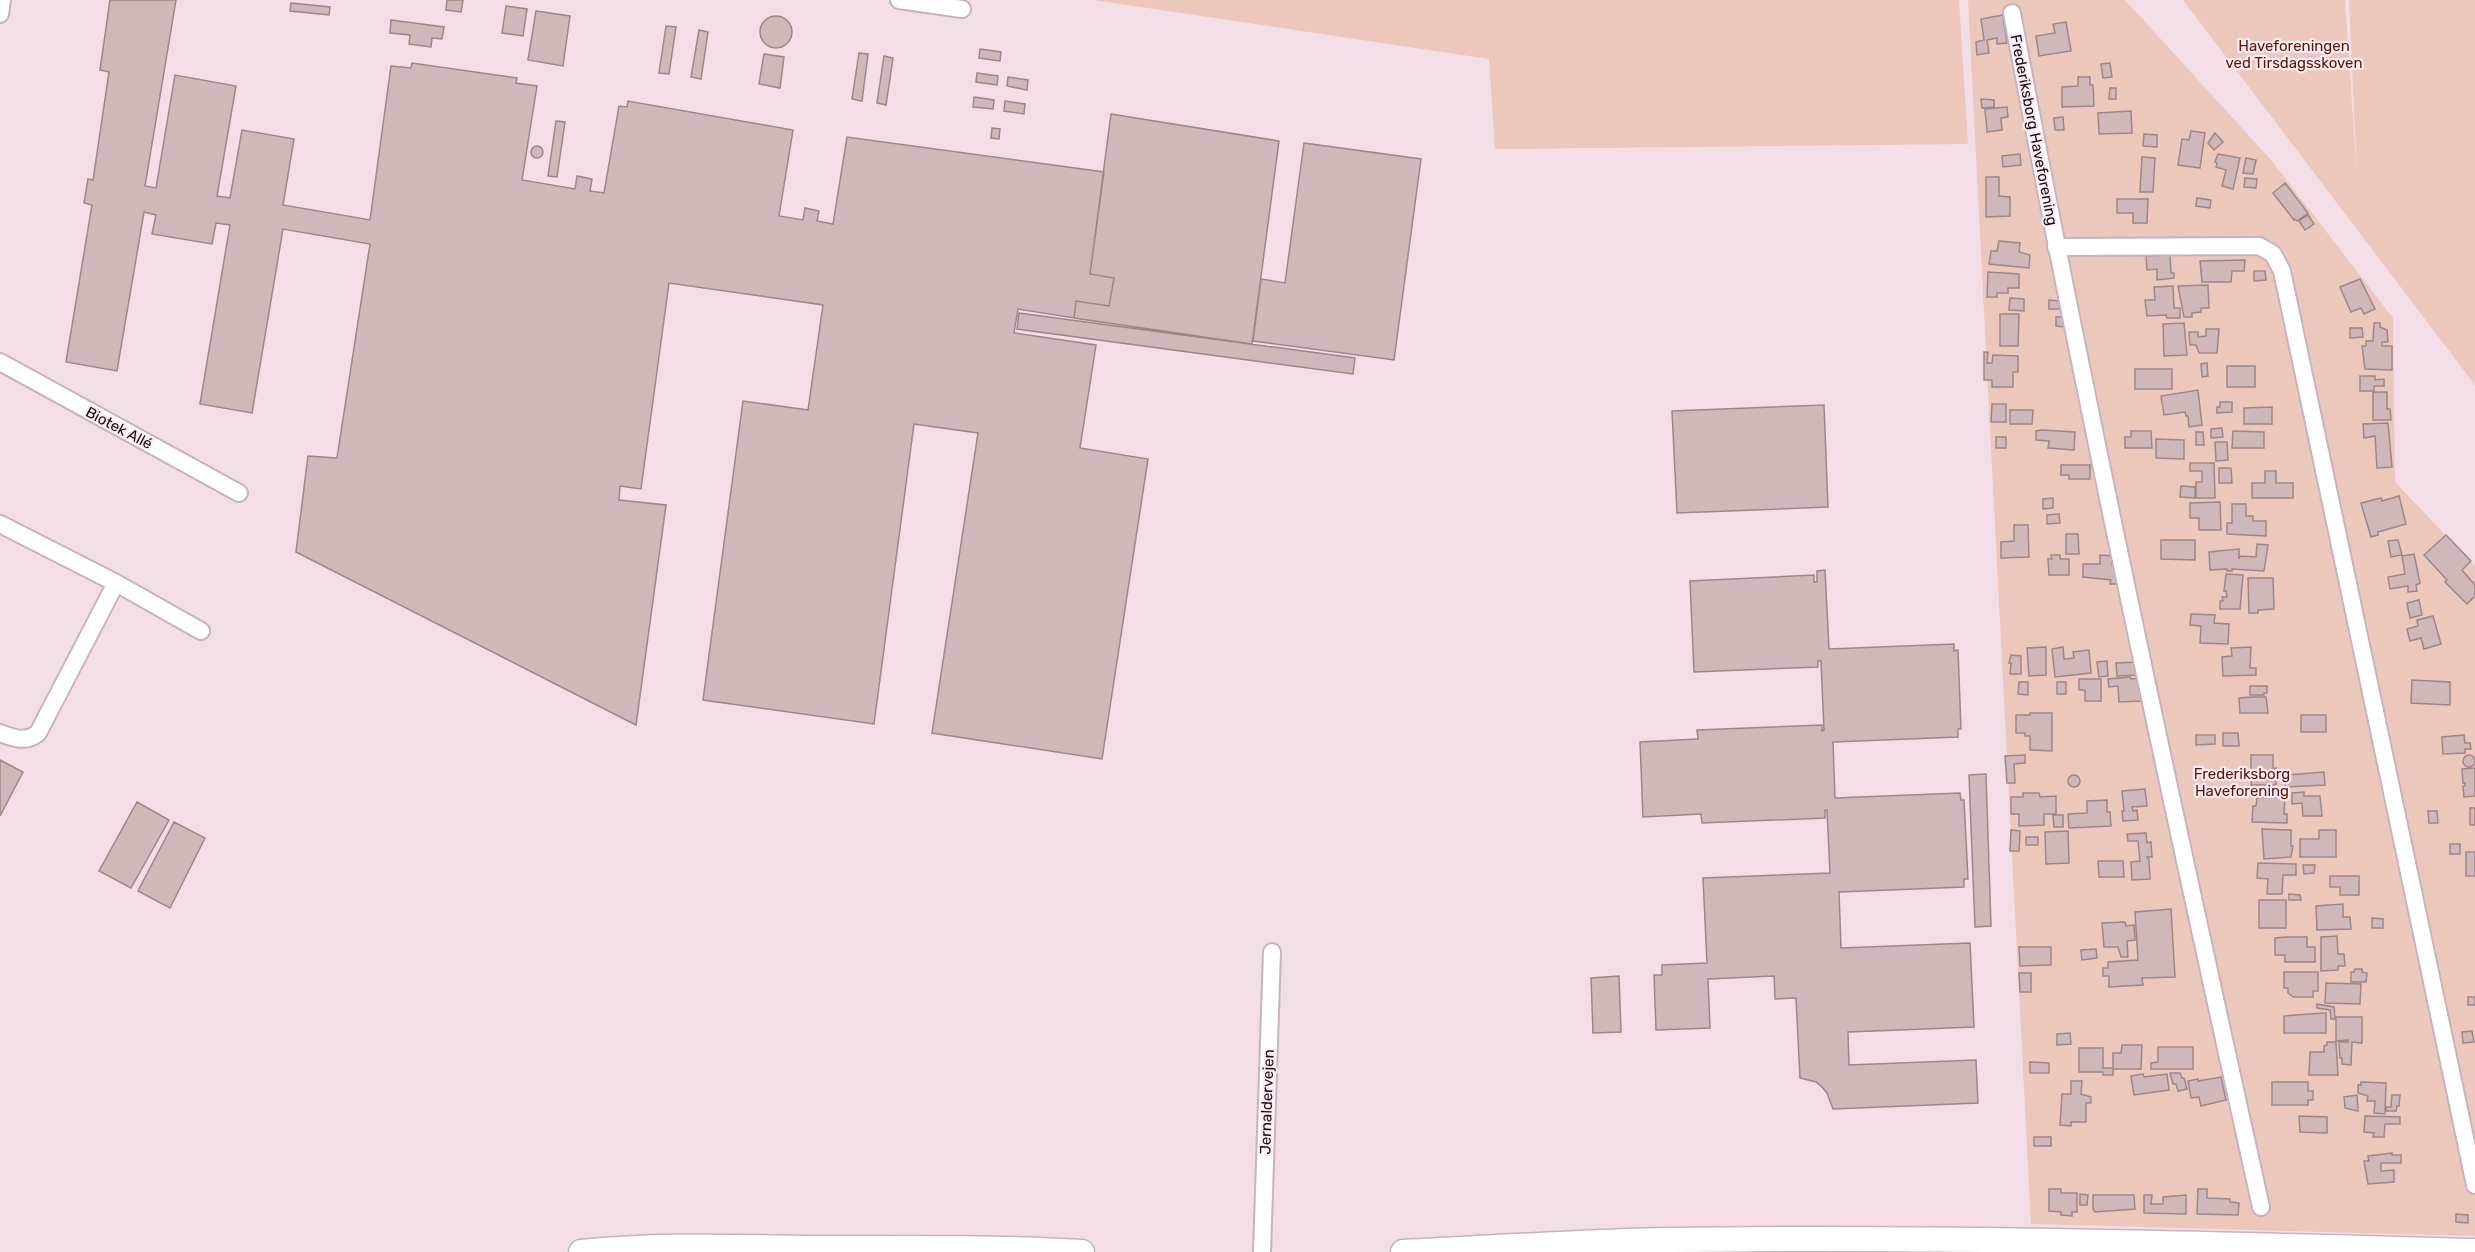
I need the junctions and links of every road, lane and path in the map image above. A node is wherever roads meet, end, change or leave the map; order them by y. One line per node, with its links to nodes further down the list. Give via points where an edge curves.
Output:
1 (2, 0): 5 (street)
2 (899, 0): 3 (street)
3 (962, 9)
4 (2012, 13): 6 (street, Frederiksborg Haveforening)
5 (0, 14)
6 (2056, 247): 14 (street, Frederiksborg Haveforening, via 2259,246 2273,254 2282,271); 15 (street, Frederiksborg Haveforening)
7 (0, 362): 8 (street, Biotek Allé)
8 (239, 493)
9 (0, 524): 10 (street)
10 (116, 583): 11 (street); 12 (street, via 38,733 26,739)
11 (201, 631)
12 (0, 734)
13 (1272, 952): 19 (street, Jernaldervejen)
14 (2475, 1185)
15 (2261, 1207)
16 (2475, 1251): 20 (street, via 2031,1240 1773,1239)
17 (581, 1252): 18 (street, via 763,1247)
18 (1083, 1252)
19 (1262, 1252)
20 (1403, 1252)

